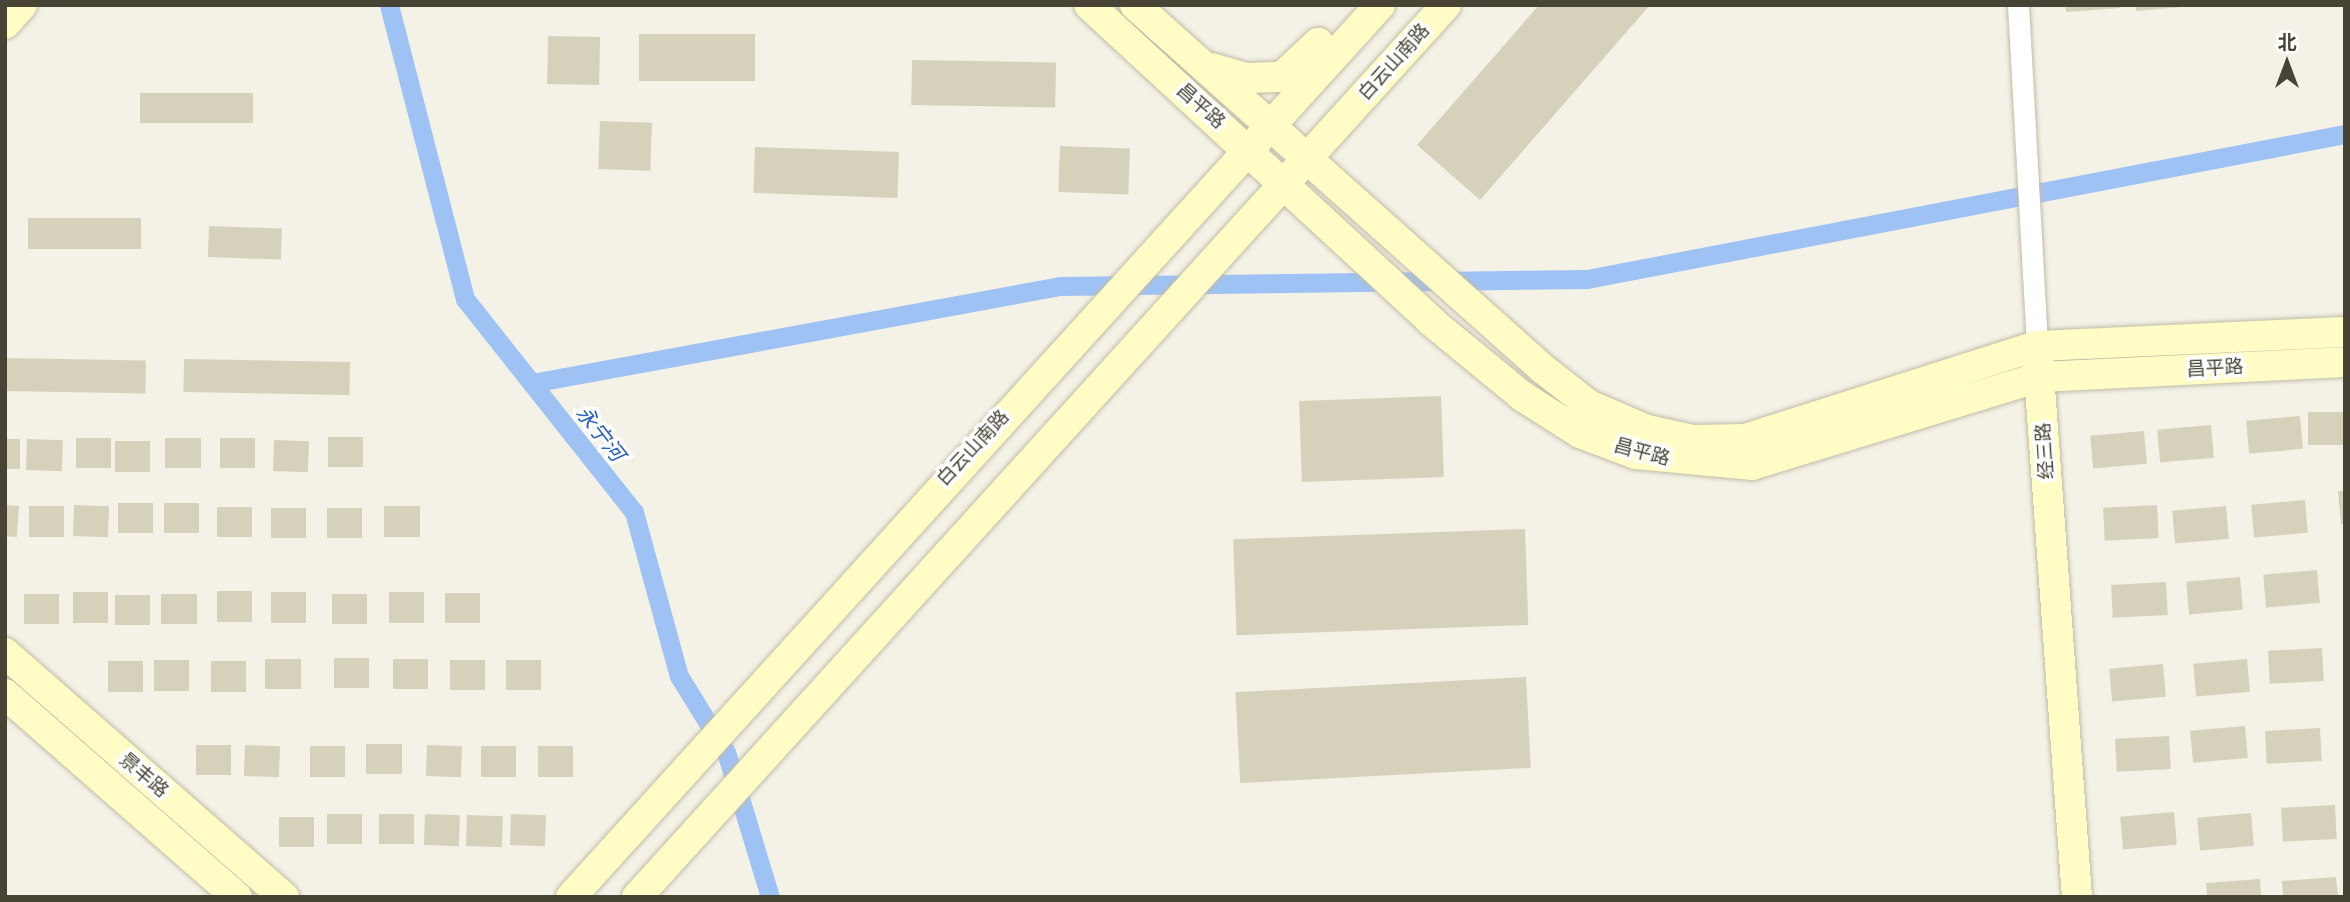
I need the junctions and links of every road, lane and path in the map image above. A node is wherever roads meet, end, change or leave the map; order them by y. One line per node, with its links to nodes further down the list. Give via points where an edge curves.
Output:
1 (22, 5): 8 (main road)
2 (1089, 5): 11 (main road, 昌平路)
3 (1135, 5): 9 (main road, 昌平路)
4 (1355, 5): 9 (main road, via 1282,77 1247,78)
5 (1380, 5): 10 (main road, 白云山南路)
6 (1446, 5): 12 (main road, 白云山南路)
7 (2018, 5): 15 (street, 经三路)
8 (5, 24)
9 (1205, 67): 10 (main road, 昌平路)
10 (1271, 124): 11 (main road, 白云山南路); 12 (main road, 昌平路)
11 (1248, 149): 13 (main road, 昌平路); 22 (main road, 白云山南路)
12 (1307, 158): 13 (main road, 白云山南路); 15 (main road, 昌平路, via 1482,318 1589,405 1647,430 1693,440 1745,439 1793,428)
13 (1286, 182): 17 (main road, 昌平路, via 1432,322 1522,396 1580,433 1636,454 1688,463 1752,465); 23 (main road, 白云山南路, via 1223,257)
14 (2345, 332): 15 (main road, 昌平路)
15 (2037, 346): 17 (main road, 经三路)
16 (2345, 362): 17 (main road, 昌平路)
17 (2040, 377): 24 (main road, 经三路)
18 (5, 653): 21 (main road, 景丰路)
19 (5, 694): 20 (main road, 景丰路)
20 (237, 897)
21 (284, 897)
22 (571, 897)
23 (637, 897)
24 (2077, 897)

